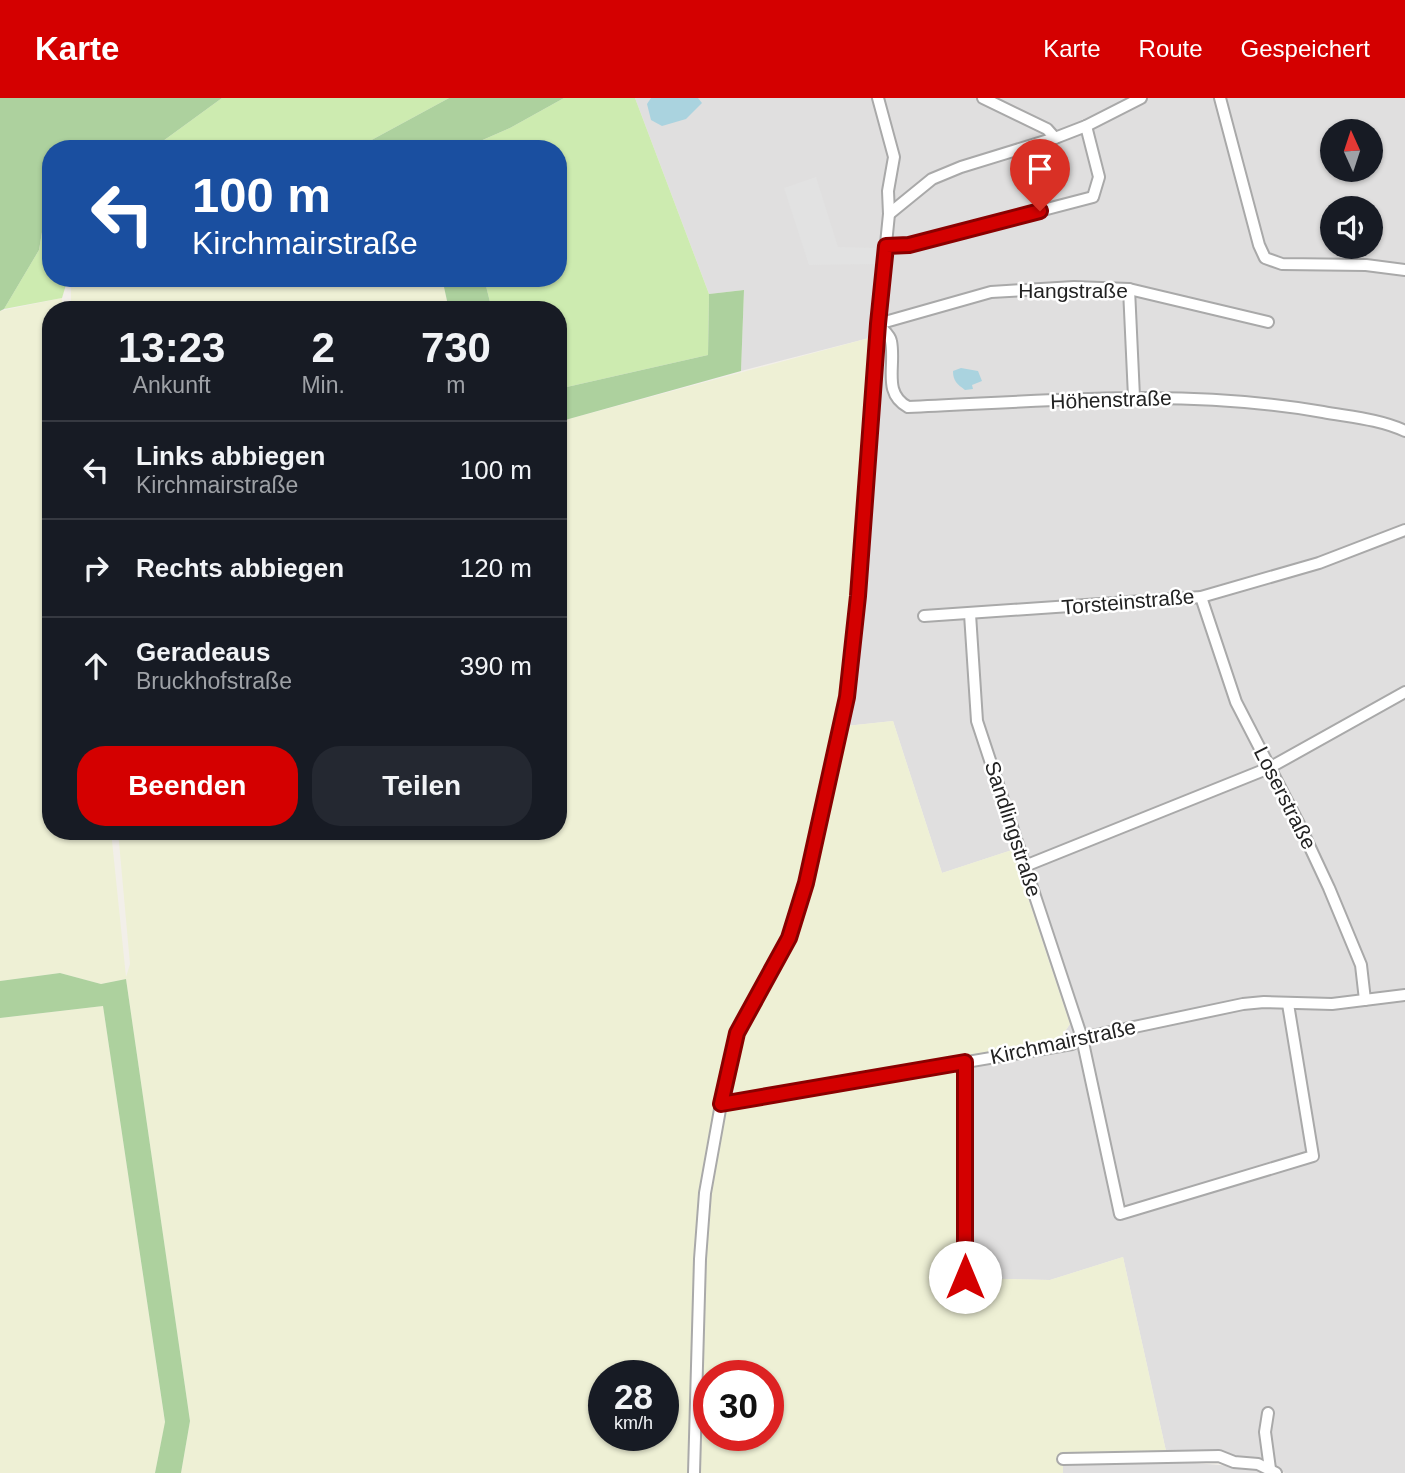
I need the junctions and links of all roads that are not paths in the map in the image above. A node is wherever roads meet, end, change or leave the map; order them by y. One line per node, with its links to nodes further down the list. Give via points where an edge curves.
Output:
1 (878, 98): 7 (street, via 893,151)
2 (983, 98): 6 (street, via 1047,129)
3 (1141, 98): 5 (street)
4 (1220, 98): 9 (street, via 1265,258 1282,264)
5 (1086, 126): 6 (street); 8 (street, via 1099,177 1093,197 909,245)
6 (1055, 138): 7 (street, via 942,174)
7 (889, 214): 8 (street)
8 (886, 246): 12 (street)
9 (1405, 270)
10 (1129, 289): 11 (street, Hangstraße); 12 (street, Hangstraße, via 991,292); 13 (street)
11 (1268, 322)
12 (878, 324): 13 (street, Höhenstraße, via 891,338 892,389 908,407); 27 (street, via 847,697 806,883 789,938 737,1033)
13 (1134, 397): 14 (street, Höhenstraße, via 1215,398 1289,406)
14 (1405, 431)
15 (1405, 530): 16 (street, Torsteinstraße, via 1319,563)
16 (1201, 597): 17 (street, Torsteinstraße); 20 (street, Loserstraße, via 1236,702)
17 (970, 614): 18 (street, Torsteinstraße); 21 (street, Sandlingstraße, via 977,721)
18 (924, 616)
19 (1405, 692): 20 (street)
20 (1269, 768): 21 (street); 23 (street, Loserstraße, via 1329,888 1361,965)
21 (1025, 866): 25 (street, Sandlingstraße)
22 (1405, 997): 23 (street, Kirchmairstraße)
23 (1365, 1000): 24 (street, Kirchmairstraße)
24 (1288, 1004): 25 (street, Kirchmairstraße, via 1243,1004); 25 (street, Sandlingstraße, via 1313,1156 1120,1214)
25 (1082, 1038): 26 (street, Kirchmairstraße, via 1072,1044)
26 (965, 1062): 27 (street, Kirchmairstraße); 28 (street)
27 (721, 1104): 32 (street, via 700,1259)
28 (965, 1277)
29 (1268, 1413): 31 (street, via 1265,1432)
30 (1063, 1459): 31 (street, via 1219,1456)
31 (1273, 1471)
32 (694, 1473)

